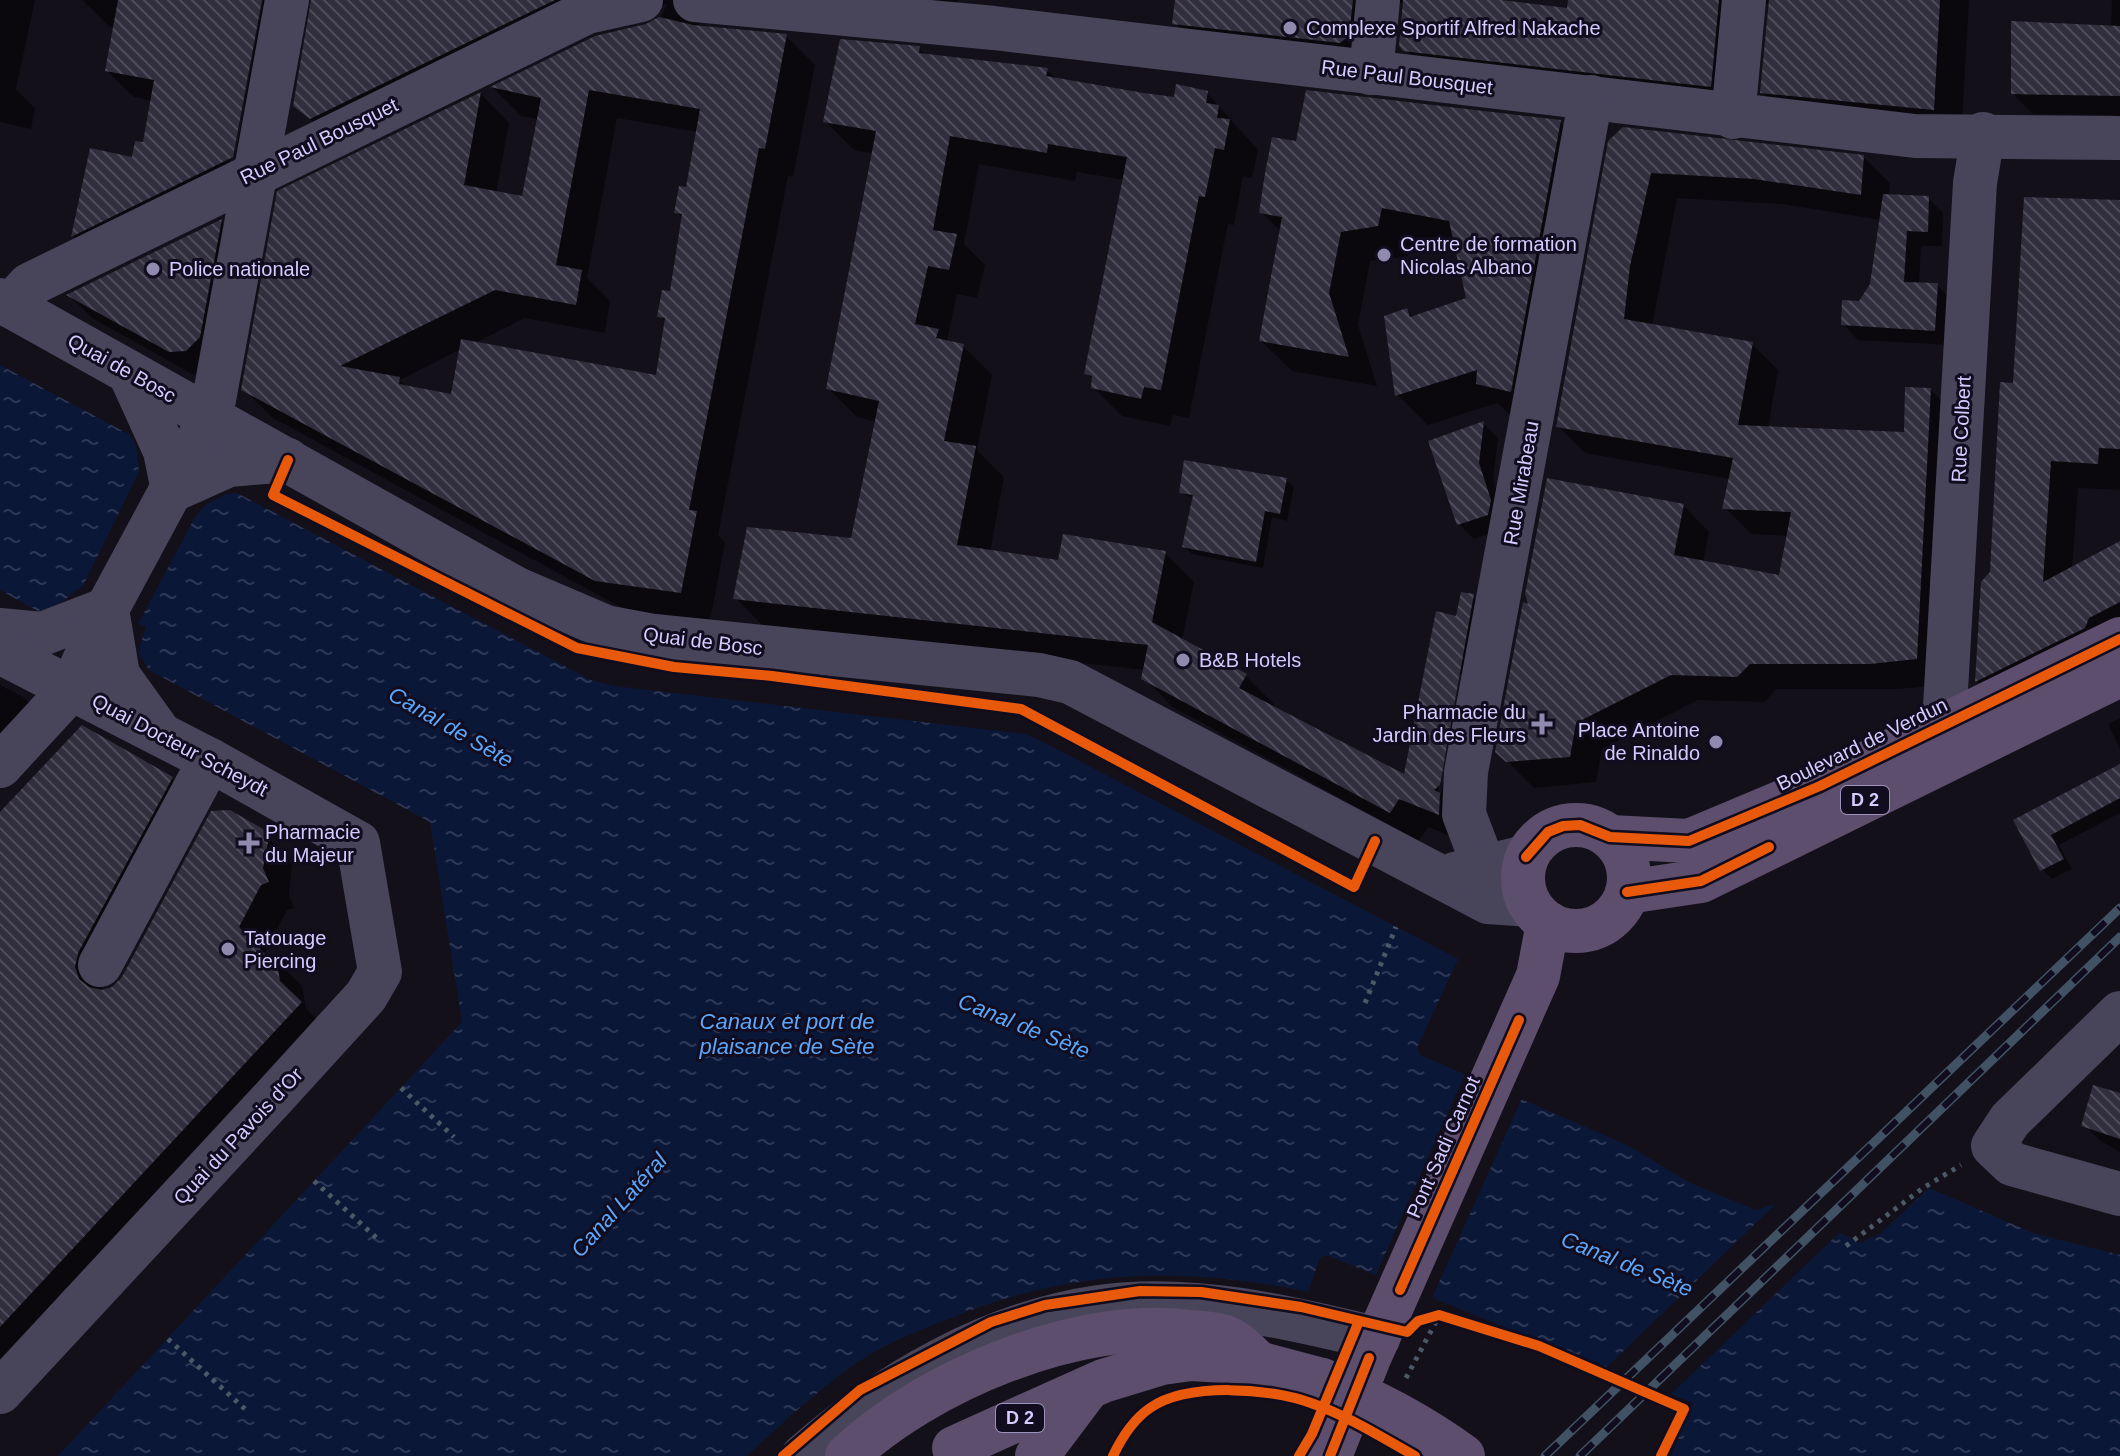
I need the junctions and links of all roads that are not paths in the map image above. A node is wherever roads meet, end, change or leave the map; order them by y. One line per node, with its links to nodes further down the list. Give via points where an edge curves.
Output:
1 (287, 0): 12 (street)
2 (641, 0): 12 (street, Rue Paul Bousquet, via 587,12)
3 (695, 0): 6 (street, Rue Paul Bousquet)
4 (1378, 0): 7 (street)
5 (1744, 0): 9 (street)
6 (996, 14): 7 (street, Rue Paul Bousquet)
7 (1371, 73): 8 (street, Rue Paul Bousquet)
8 (1591, 97): 9 (street, Rue Paul Bousquet); 31 (street, Rue Mirabeau, via 1466,772 1464,814)
9 (1733, 117): 10 (street, Rue Paul Bousquet, via 1915,136)
10 (1983, 134): 11 (street, Rue Paul Bousquet); 24 (street, Rue Colbert, via 1975,183)
11 (2120, 138)
12 (257, 171): 13 (street, Rue Paul Bousquet, via 29,285); 15 (street)
13 (5, 303): 14 (street, Quai de Bosc)
14 (131, 376): 15 (street, Quai de Bosc); 17 (street, via 165,451)
15 (211, 416): 16 (street, Quai de Bosc); 17 (street)
16 (288, 460): 17 (street, via 229,465); 32 (street, Quai de Bosc, via 517,589 606,627 702,644 1070,682)
17 (173, 490): 18 (street)
18 (107, 609): 19 (street, via 42,634); 23 (street); 25 (street, via 118,675)
19 (0, 630)
20 (2120, 639): 24 (main road, Boulevard de Verdun / D 2)
21 (0, 652): 23 (street, Quai Docteur Scheydt)
22 (2120, 675): 33 (main road, D 2, via 1701,881)
23 (72, 688): 25 (street, Quai Docteur Scheydt); 27 (street)
24 (1944, 725): 28 (main road, Boulevard de Verdun / D 2, via 1820,786 1689,841)
25 (159, 734): 26 (street, Quai Docteur Scheydt)
26 (210, 760): 29 (street, Quai Docteur Scheydt); 35 (street)
27 (0, 766)
28 (1610, 837): 30 (main road, via 1580,825 1563,826 1548,832); 33 (main road, via 1627,862)
29 (358, 843): 41 (street, Quai du Pavois d'Or, via 380,972 366,996)
30 (1526, 857): 31 (street); 34 (main road, via 1524,890)
31 (1484, 867): 32 (street)
32 (1440, 877): 34 (street, Quai de Bosc, via 1488,902)
33 (1627, 892): 34 (main road, via 1610,918 1588,929)
34 (1550, 920): 38 (main road, Pont Sadi Carnot, via 1538,976)
35 (100, 965)
36 (2120, 1013): 37 (street, via 2010,1120 1993,1146 2012,1164)
37 (2120, 1194)
38 (1378, 1339): 43 (street, via 1229,1309 1101,1307 1026,1323 948,1357 868,1401); 46 (main road, Pont Sadi Carnot)
39 (1258, 1363): 40 (main road, D 2, via 1162,1363); 44 (main road, via 1223,1336 1168,1329 1057,1345 937,1393); 47 (main road, D 2, bridge, via 1376,1401 1422,1425)
40 (1087, 1390): 42 (main road, D 2); 45 (main road, D 2)
41 (0, 1392)
42 (952, 1453)
43 (803, 1456)
44 (847, 1456)
45 (1037, 1456)
46 (1330, 1456)
47 (1463, 1456)

